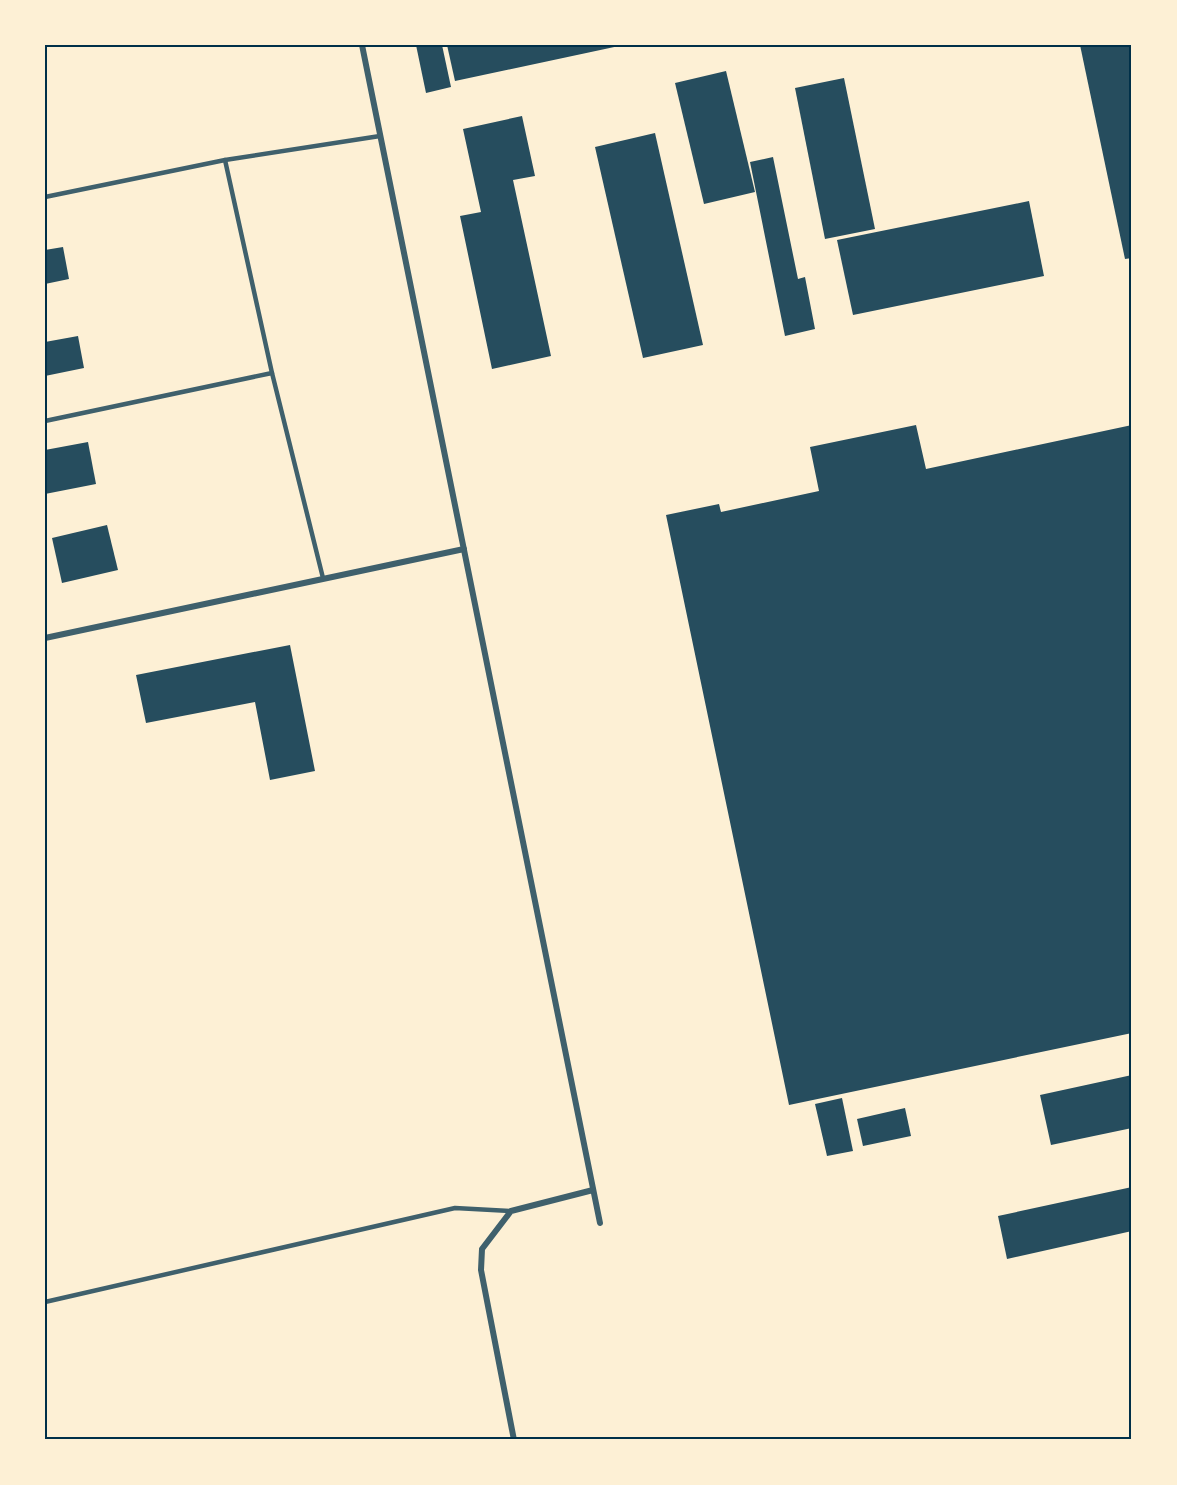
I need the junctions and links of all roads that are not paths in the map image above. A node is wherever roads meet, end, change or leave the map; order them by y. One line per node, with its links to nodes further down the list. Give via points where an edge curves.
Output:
1 (362, 45): 2 (street)
2 (381, 136): 3 (lane); 7 (street)
3 (225, 160): 4 (lane); 5 (lane)
4 (45, 197)
5 (272, 373): 6 (lane); 8 (lane)
6 (45, 421)
7 (464, 549): 8 (street); 10 (street)
8 (323, 578): 9 (street)
9 (45, 638)
10 (593, 1190): 11 (street); 12 (street)
11 (511, 1211): 13 (lane, via 455,1208); 14 (street, via 482,1249 480,1270)
12 (600, 1223)
13 (45, 1302)
14 (514, 1440)

